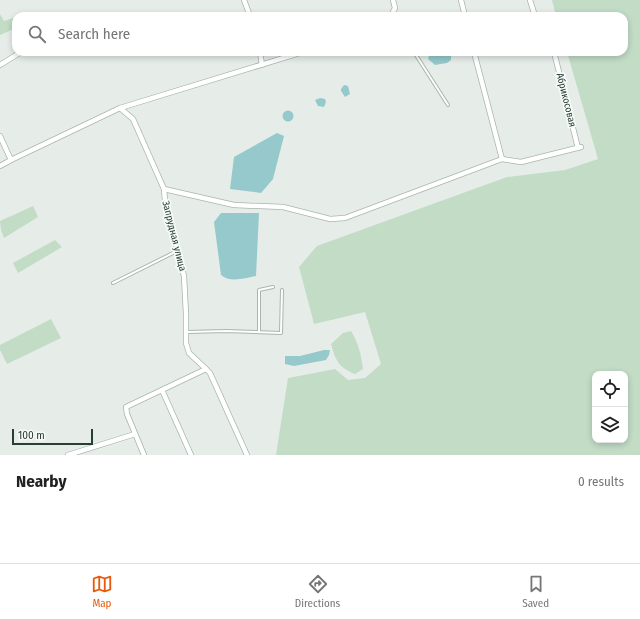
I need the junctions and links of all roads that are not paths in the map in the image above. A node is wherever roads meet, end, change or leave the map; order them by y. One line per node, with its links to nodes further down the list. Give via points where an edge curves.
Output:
1 (244, 0): 5 (street)
2 (393, 0): 6 (street)
3 (461, 0): 7 (street)
4 (530, 0): 8 (street)
5 (248, 12)
6 (393, 12)
7 (464, 12)
8 (534, 12)
9 (14, 56): 15 (street)
10 (261, 56): 16 (street)
11 (290, 56): 16 (street)
12 (417, 56): 17 (lane)
13 (475, 56): 20 (street)
14 (555, 56): 20 (street, Абрикосовая, via 579,148 521,162)
15 (0, 64)
16 (262, 65): 18 (street)
17 (448, 105)
18 (120, 108): 21 (street); 23 (street, Запрудная улица, via 133,119)
19 (0, 136): 21 (street)
20 (502, 159): 23 (street, via 345,218 330,219 283,207 234,205)
21 (11, 160): 22 (street)
22 (0, 166)
23 (164, 189): 24 (street, Запрудная улица)
24 (178, 250): 25 (lane); 28 (street, Запрудная улица, via 184,276)
25 (113, 283)
26 (273, 286): 29 (lane, via 259,290)
27 (282, 290): 29 (lane, via 281,333)
28 (186, 332): 29 (lane); 30 (street, Запрудная улица, via 189,353)
29 (258, 332)
30 (206, 369): 31 (street); 36 (street)
31 (162, 390): 32 (street, via 126,407); 35 (street)
32 (135, 434): 33 (street); 34 (street)
33 (68, 455)
34 (144, 455)
35 (191, 455)
36 (247, 455)

